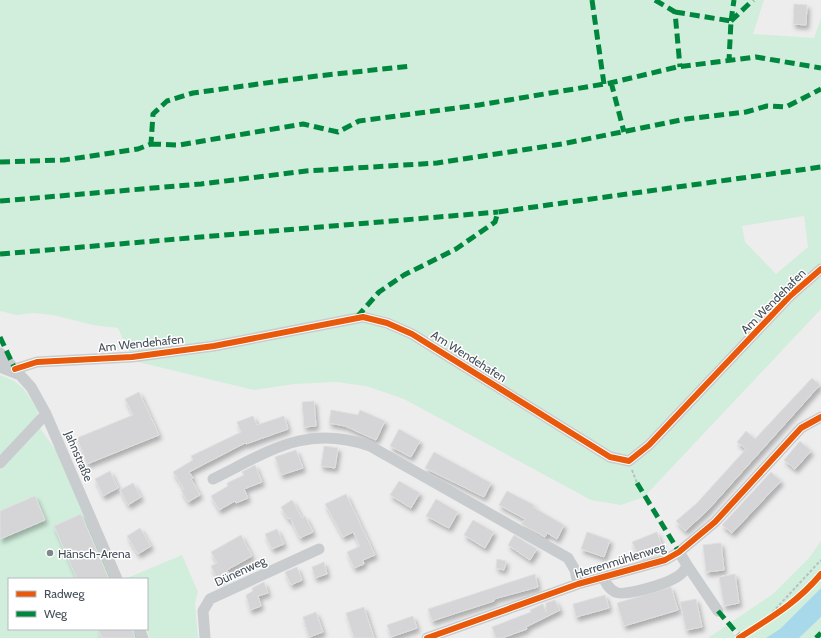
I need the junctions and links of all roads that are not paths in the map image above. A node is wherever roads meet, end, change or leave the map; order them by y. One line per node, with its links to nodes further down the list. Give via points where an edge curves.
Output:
1 (821, 269): 4 (street, Am Wendehafen, via 790,296 649,445 629,461 610,457 412,334 387,323 363,317 206,347 132,357 37,362)
2 (0, 353): 4 (street, Jahnstraße)
3 (0, 367): 4 (street)
4 (18, 372): 5 (street, Jahnstraße, via 31,387)
5 (46, 414): 7 (street); 13 (street, Jahnstraße)
6 (821, 417): 10 (street, Herrenmühlenweg, via 801,428 715,522)
7 (0, 463)
8 (213, 478): 14 (street, via 280,446 309,438 349,438 370,446 568,558 575,570)
9 (319, 549): 16 (street, Dünenweg, via 210,599 203,611)
10 (679, 552): 11 (street, Herrenmühlenweg); 12 (street, Herrenmühlenweg, via 665,560)
11 (687, 565): 12 (street, Herrenmühlenweg, via 684,572 675,578 625,594 615,592); 15 (street, Herrenmühlenweg)
12 (603, 577): 14 (street, Herrenmühlenweg)
13 (117, 578)
14 (578, 584): 17 (street, Herrenmühlenweg)
15 (718, 611)
16 (205, 638)
17 (427, 638)

